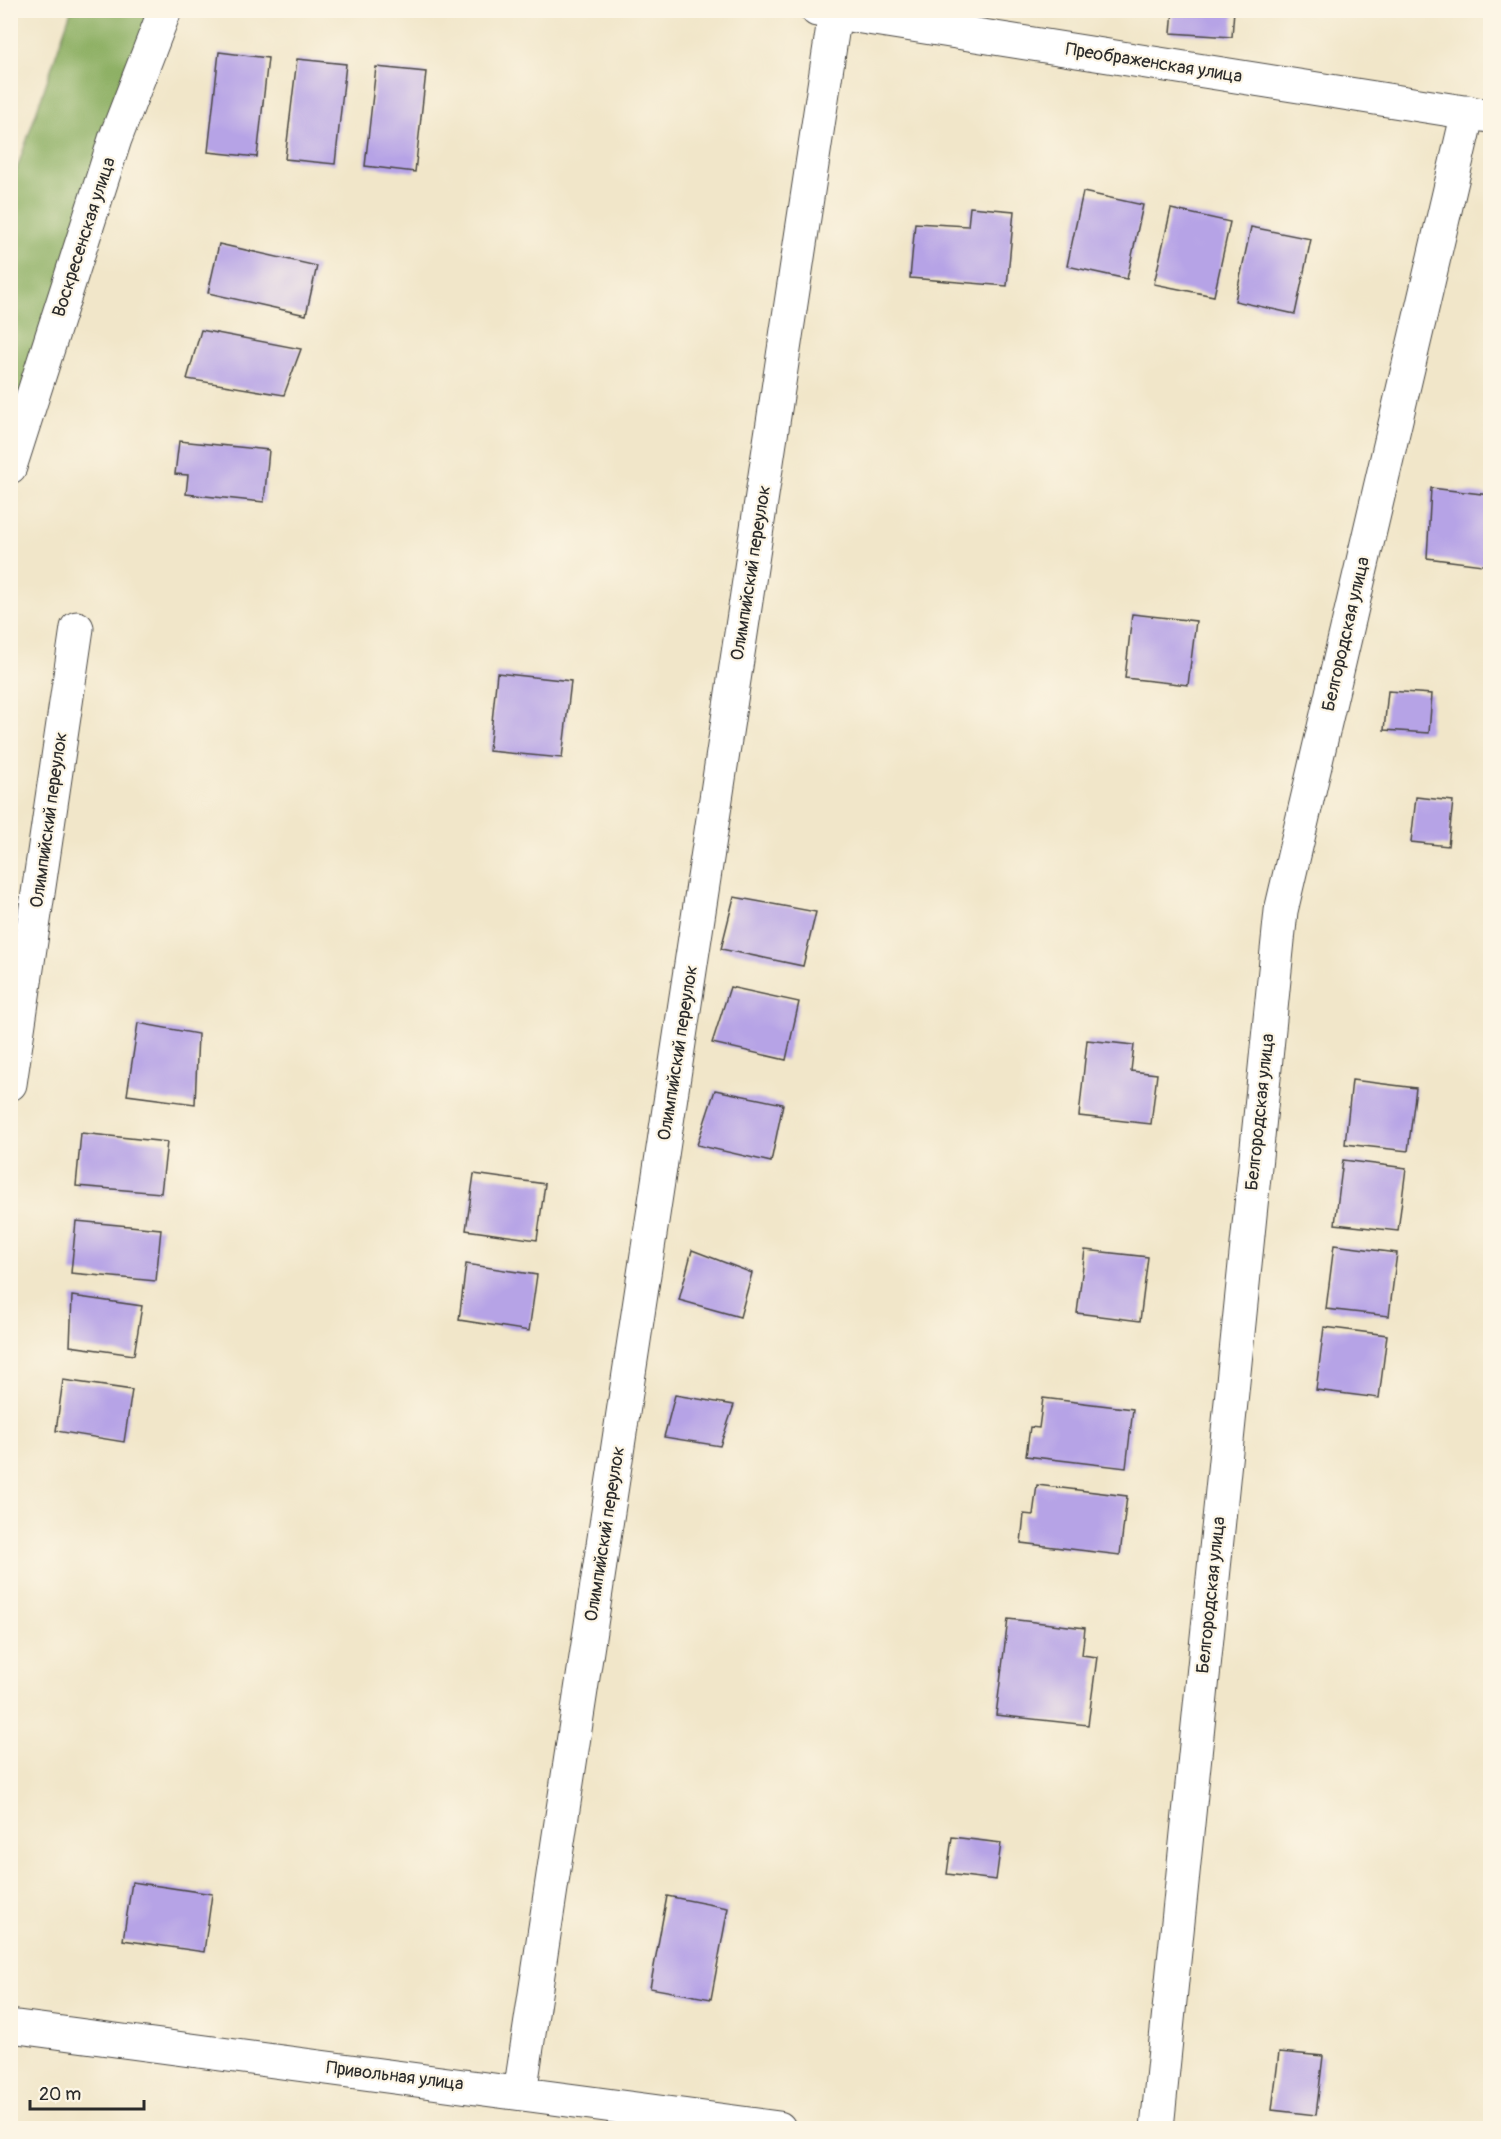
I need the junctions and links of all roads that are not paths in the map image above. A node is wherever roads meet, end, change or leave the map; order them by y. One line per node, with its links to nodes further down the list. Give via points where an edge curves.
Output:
1 (165, 10): 4 (street, Воскресенская улица, via 115,139)
2 (826, 12): 3 (street, Преображенская улица); 8 (street, Олимпийский переулок)
3 (1479, 114): 10 (street, Белгородская улица, via 1281,911)
4 (10, 467)
5 (76, 628): 6 (street, Олимпийский переулок)
6 (10, 1084)
7 (10, 2026): 8 (street, Привольная улица)
8 (520, 2093): 9 (street, Привольная улица)
9 (779, 2128)
10 (1157, 2128)

